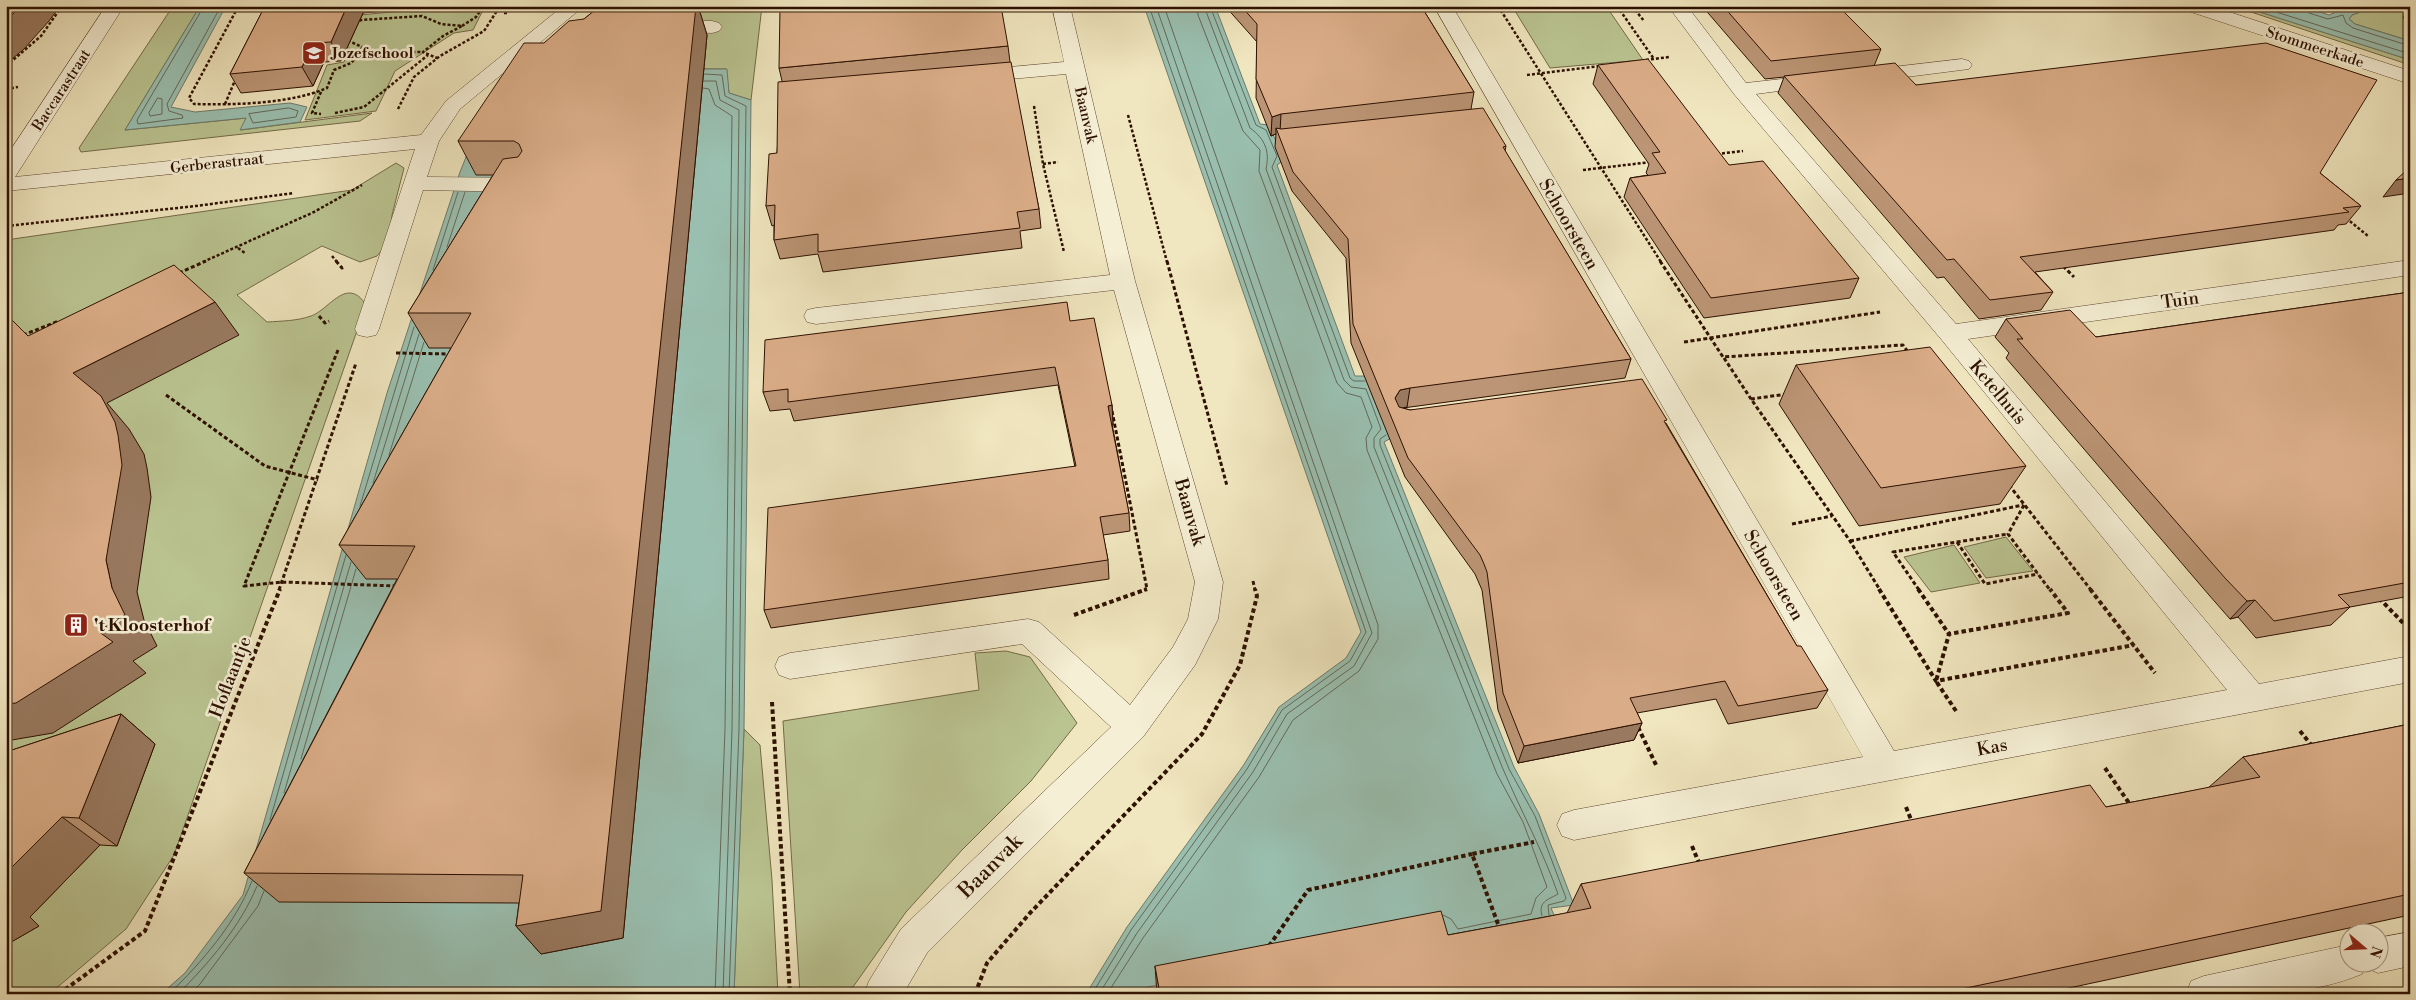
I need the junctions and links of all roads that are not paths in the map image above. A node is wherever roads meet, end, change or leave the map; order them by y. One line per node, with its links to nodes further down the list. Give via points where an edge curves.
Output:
1 (115, 6): 15 (street, Baccarastraat)
2 (1061, 6): 10 (street, Baanvak)
3 (1443, 6): 24 (street, Schoorsteen, via 1486,81 1497,116 1541,176)
4 (1677, 6): 13 (street, Ketelhuis)
5 (2192, 6): 12 (street, Stommeerkade)
6 (574, 15): 14 (street, via 454,105)
7 (646, 26): 8 (street)
8 (712, 27)
9 (1962, 66): 13 (street)
10 (1068, 67): 11 (street, Baanvak); 20 (street, Baanvak)
11 (954, 78)
12 (2410, 78)
13 (1741, 90): 23 (street, Ketelhuis)
14 (428, 141): 16 (street, Gerberastraat); 17 (street)
15 (6, 174)
16 (6, 184)
17 (415, 184): 18 (street); 22 (street)
18 (525, 185)
19 (2408, 268): 23 (street, Tuin)
20 (1123, 281): 21 (street); 29 (street, Baanvak, via 1210,582 1203,619 1184,656)
21 (816, 316)
22 (367, 329)
23 (1950, 334): 28 (street, Ketelhuis)
24 (1663, 383): 25 (street); 30 (street, Schoorsteen)
25 (1633, 387)
26 (790, 666): 29 (street, via 1028,631)
27 (2410, 669): 28 (street, Kas)
28 (2252, 698): 30 (street, Kas)
29 (1132, 727): 35 (street, Baanvak, via 914,941)
30 (1885, 766): 31 (street, Kas)
31 (1574, 825)
32 (2410, 949): 33 (street)
33 (2388, 954)
34 (2338, 964): 36 (street)
35 (882, 994)
36 (2204, 994)

